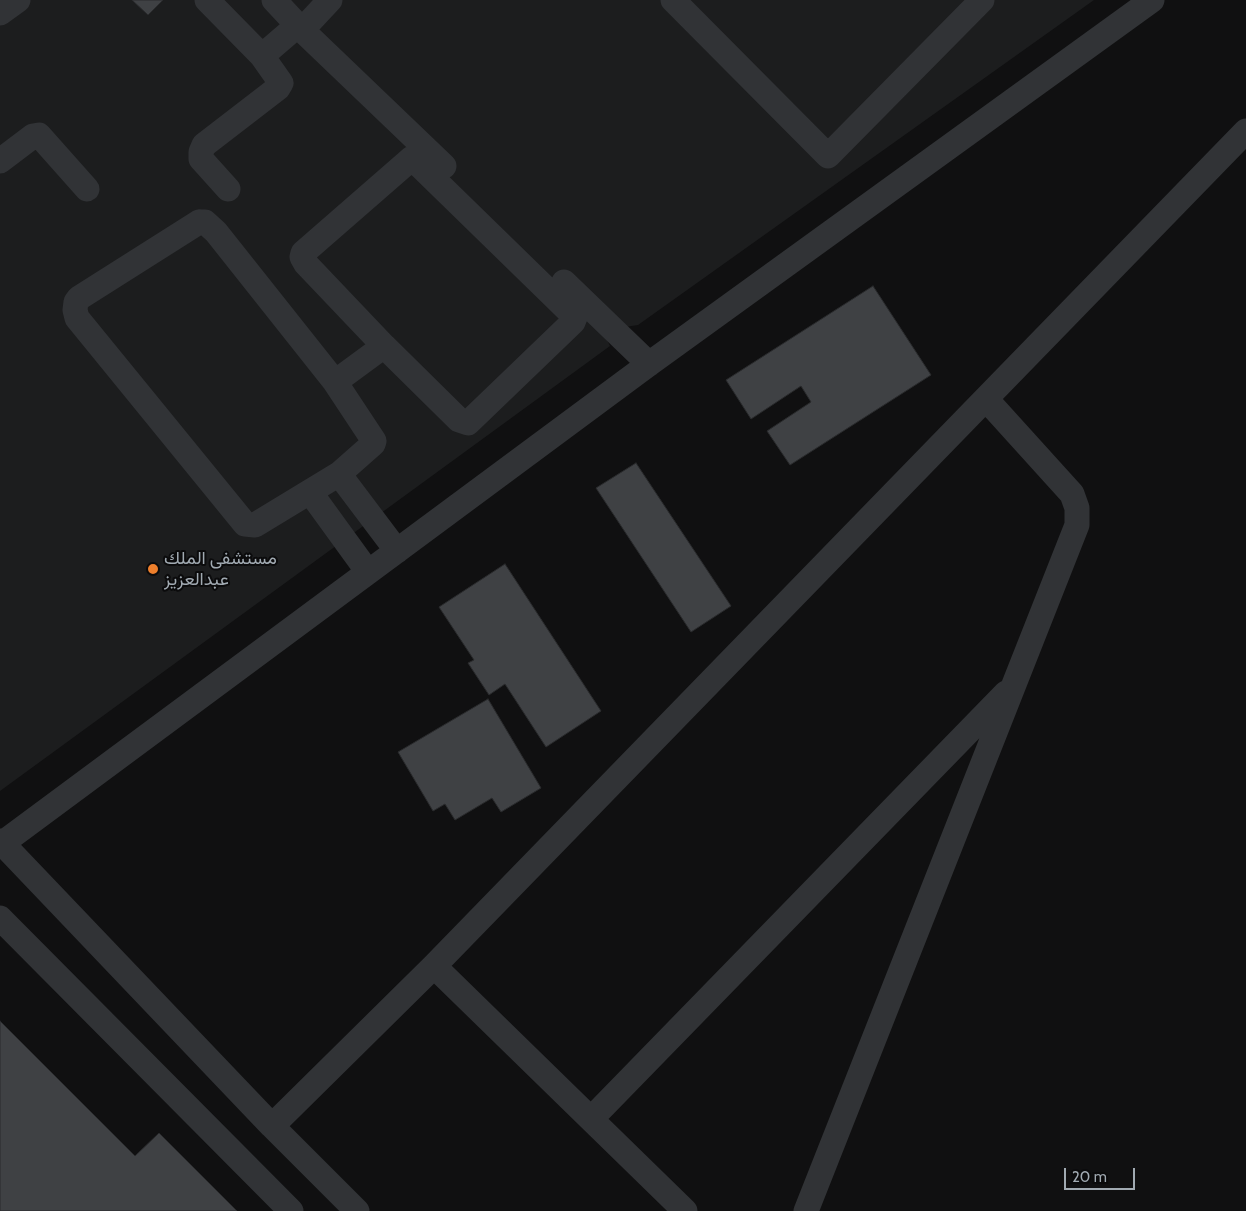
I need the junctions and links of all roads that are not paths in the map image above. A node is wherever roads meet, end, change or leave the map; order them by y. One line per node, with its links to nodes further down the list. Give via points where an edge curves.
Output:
1 (207, 0): 8 (street)
2 (274, 0): 7 (street)
3 (330, 0): 7 (street)
4 (673, 0): 5 (street, via 828,156)
5 (982, 0)
6 (1152, 0): 14 (street)
7 (300, 27): 8 (street); 14 (street)
8 (262, 56): 12 (street, via 280,80 280,85 204,145 200,152 201,159)
9 (1246, 131): 16 (street)
10 (0, 161): 11 (street, via 39,135)
11 (87, 189)
12 (228, 189)
13 (384, 346): 13 (street, via 459,420 468,423 573,322 575,316 412,158 302,257); 15 (street)
14 (649, 364): 19 (street)
15 (335, 382): 17 (street, via 374,441); 18 (street, via 205,222 199,222 76,302 77,318 245,524 254,525)
16 (986, 399): 21 (street, via 1072,494 1077,508 1077,525); 24 (street)
17 (339, 474): 18 (street); 19 (street)
18 (310, 492): 20 (street)
19 (397, 550): 20 (street)
20 (368, 572): 22 (street)
21 (1014, 685): 25 (street); 30 (street)
22 (1, 843): 26 (street)
23 (0, 918): 27 (street)
24 (434, 966): 25 (street); 26 (street)
25 (591, 1119): 29 (street)
26 (272, 1126): 28 (street)
27 (291, 1211)
28 (357, 1211)
29 (685, 1211)
30 (806, 1211)

